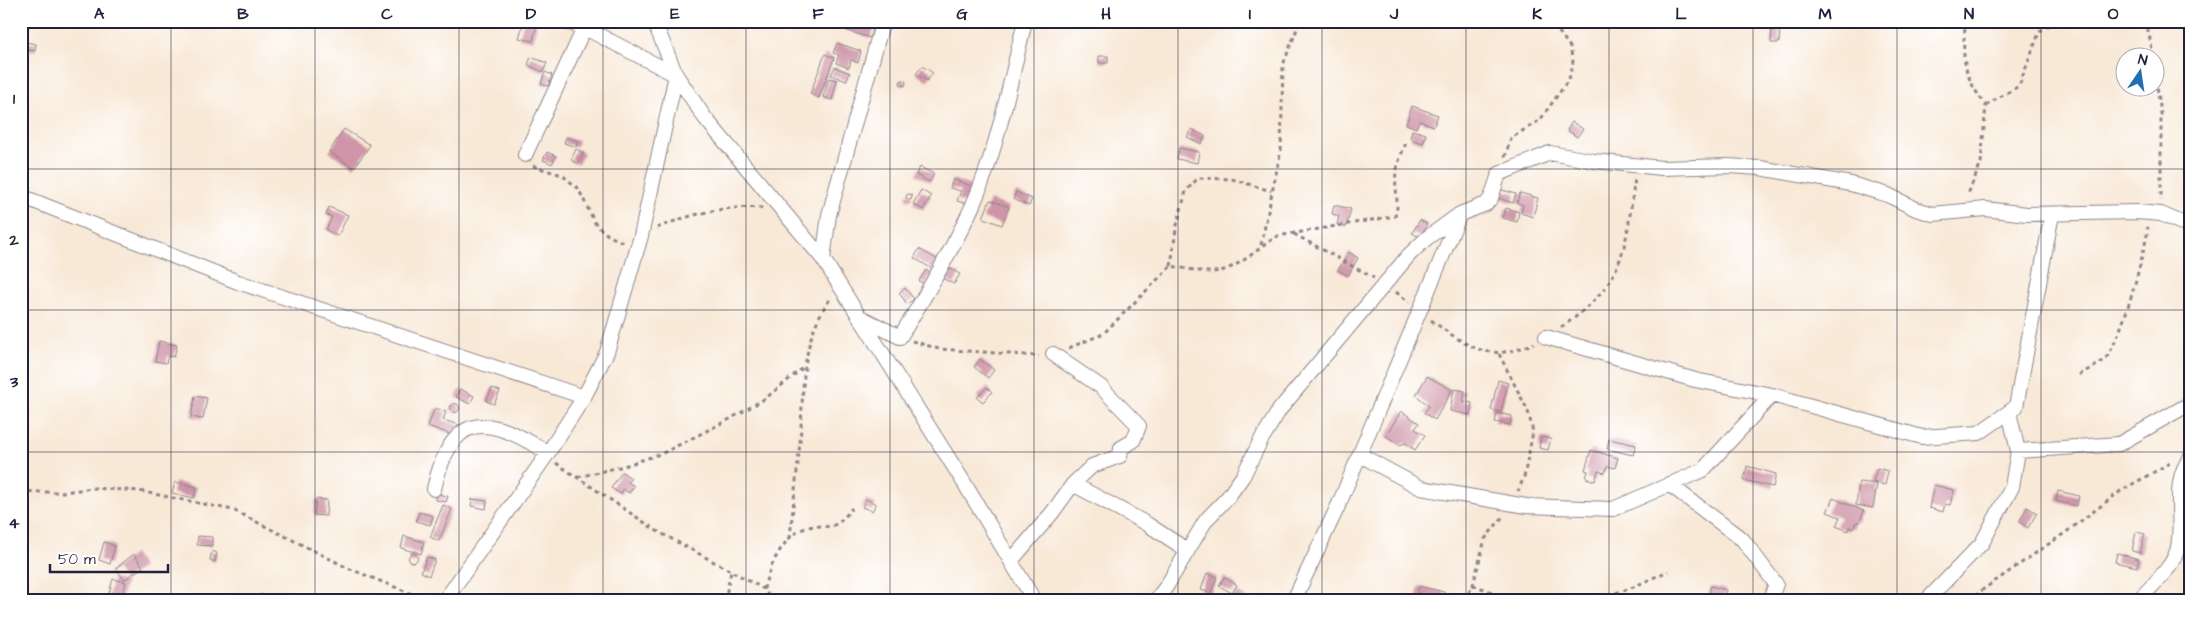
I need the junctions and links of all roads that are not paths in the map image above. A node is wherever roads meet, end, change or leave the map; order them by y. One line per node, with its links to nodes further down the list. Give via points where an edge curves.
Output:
1 (563, 21): 5 (street)
2 (654, 21): 6 (street)
3 (883, 21): 12 (street, via 829,215)
4 (1025, 21): 13 (street, via 1015,71 989,161 972,206 940,270 900,337)
5 (586, 25): 6 (street); 7 (street)
6 (676, 75): 12 (street, via 705,118); 17 (street, via 639,242 607,352)
7 (527, 160)
8 (21, 196): 17 (street, via 238,282)
9 (1460, 214): 10 (street, via 1486,204 1498,174 1550,153 1662,168 1760,168 1851,184 1933,214 1985,209); 22 (street); 27 (street, via 1409,255 1280,409 1243,476 1206,520)
10 (2052, 214): 11 (street, via 2161,214); 19 (street, via 2016,407)
11 (2191, 228)
12 (823, 259): 13 (street)
13 (861, 318): 28 (street)
14 (1546, 337): 16 (street, via 1695,380)
15 (1053, 354): 24 (street, via 1101,387 1140,426 1133,441 1121,448 1120,456 1092,466)
16 (1772, 395): 19 (street, via 1922,437 1979,433); 25 (street, via 1703,470)
17 (584, 397): 21 (street)
18 (2191, 403): 20 (street, via 2119,444)
19 (2009, 412): 20 (street)
20 (2018, 451): 34 (street, via 2012,487 1982,543)
21 (547, 454): 26 (street, via 526,440 491,426 472,427 448,446); 29 (street)
22 (1360, 455): 25 (street, via 1421,488 1526,506 1613,509); 32 (street)
23 (2191, 457): 35 (street, via 2185,464 2181,479 2178,548 2166,569)
24 (1073, 484): 27 (street); 28 (street)
25 (1669, 484): 33 (street, via 1743,540 1776,584)
26 (434, 489)
27 (1188, 550): 31 (street)
28 (1011, 560): 30 (street)
29 (446, 600)
30 (1034, 600)
31 (1156, 600)
32 (1294, 600)
33 (1770, 600)
34 (1927, 600)
35 (2139, 600)

